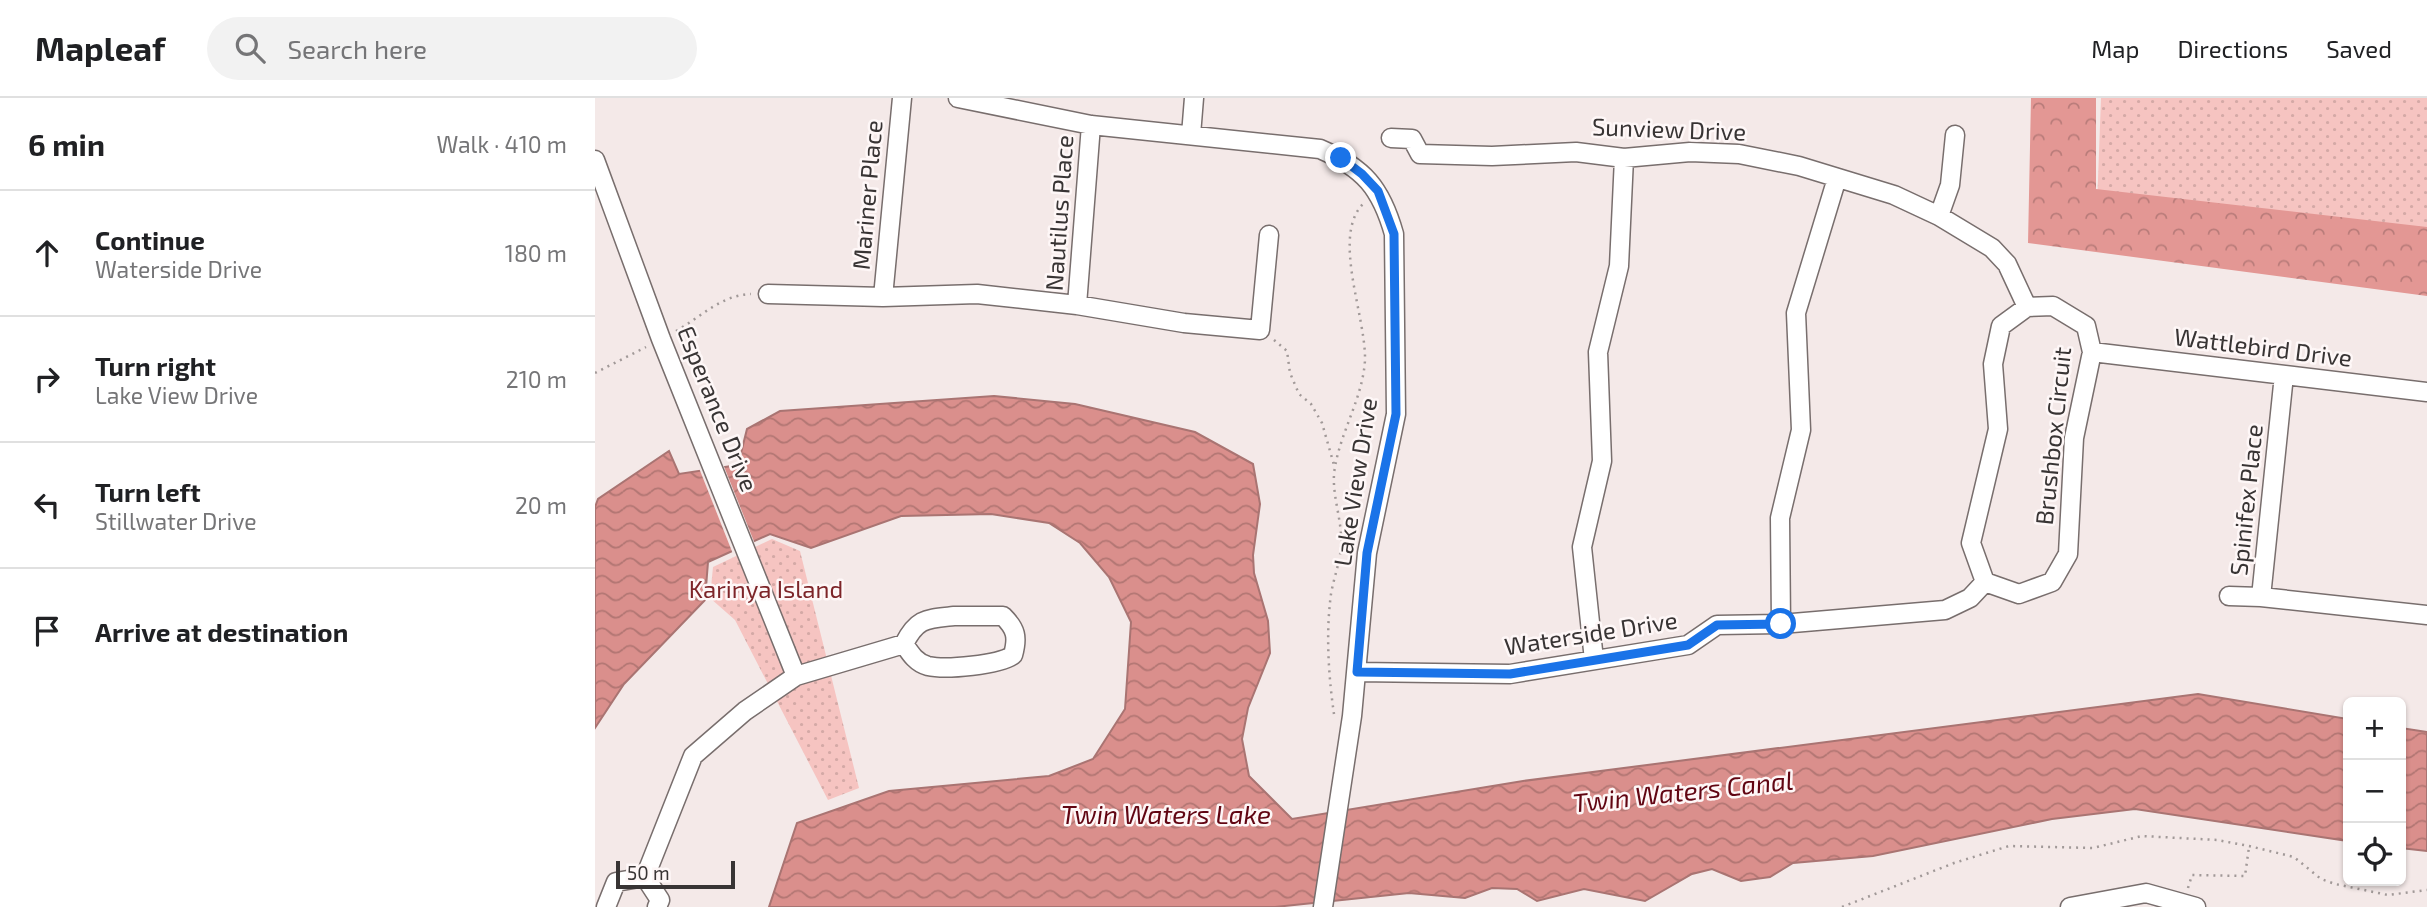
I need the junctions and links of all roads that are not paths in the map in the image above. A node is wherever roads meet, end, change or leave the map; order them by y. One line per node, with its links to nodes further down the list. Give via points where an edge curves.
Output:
1 (902, 98): 16 (street, Mariner Place)
2 (958, 98): 4 (street)
3 (1194, 98): 6 (street)
4 (1000, 102): 5 (street)
5 (1091, 125): 6 (street); 17 (street, Nautilus Place)
6 (1191, 135): 29 (street, Lake View Drive, via 1320,149 1341,158 1378,191 1394,234 1396,414 1367,553)
7 (1955, 135): 12 (street, via 1950,185)
8 (1391, 138): 9 (street, Sunview Drive, via 1412,139 1420,154 1576,152)
9 (1624, 158): 11 (street, Sunview Drive, via 1690,152 1739,154); 28 (street, via 1619,266 1598,352 1602,461 1582,547)
10 (595, 160): 30 (street, Esperance Drive)
11 (1837, 178): 12 (street, Sunview Drive, via 1894,195); 26 (street, via 1796,313 1801,430 1780,518)
12 (1939, 216): 18 (street, Sunview Drive, via 1992,248 2007,264)
13 (1269, 235): 17 (street, Nautilus Place, via 1260,330)
14 (768, 294): 16 (street, Mariner Place)
15 (977, 294): 16 (street, Mariner Place); 17 (street, Nautilus Place)
16 (883, 297)
17 (1077, 305)
18 (2027, 307): 19 (street, Brushbox Circuit, via 2053,306 2086,326); 22 (street, via 2001,326 1993,363 1998,429 1971,543)
19 (2092, 352): 20 (street, Wattlebird Drive); 22 (street, Brushbox Circuit, via 2074,438 2068,554 2052,582 2019,594)
20 (2284, 375): 21 (street, Wattlebird Drive); 24 (street, Spinifex Place)
21 (2427, 391)
22 (1985, 582): 26 (street, Waterside Drive, via 1971,598 1945,610)
23 (2229, 596): 24 (street, Spinifex Place)
24 (2261, 597): 25 (street)
25 (2427, 615)
26 (1781, 624): 28 (street, Waterside Drive, via 1717,625 1688,645)
27 (904, 645): 27 (street, via 911,629 923,620 954,616 1003,616 1018,638 1013,655 996,663 927,666); 30 (street)
28 (1594, 660): 29 (street, Waterside Drive, via 1510,674)
29 (1357, 672): 36 (street, Lake View Drive)
30 (796, 676): 31 (street, via 745,711 693,756)
31 (645, 877): 34 (street, via 616,881); 35 (street, via 660,900)
32 (2106, 899): 33 (street, via 2146,893); 37 (street); 38 (street)
33 (2189, 905)
34 (606, 907)
35 (657, 907)
36 (1322, 907)
37 (2070, 907)
38 (2136, 907)

